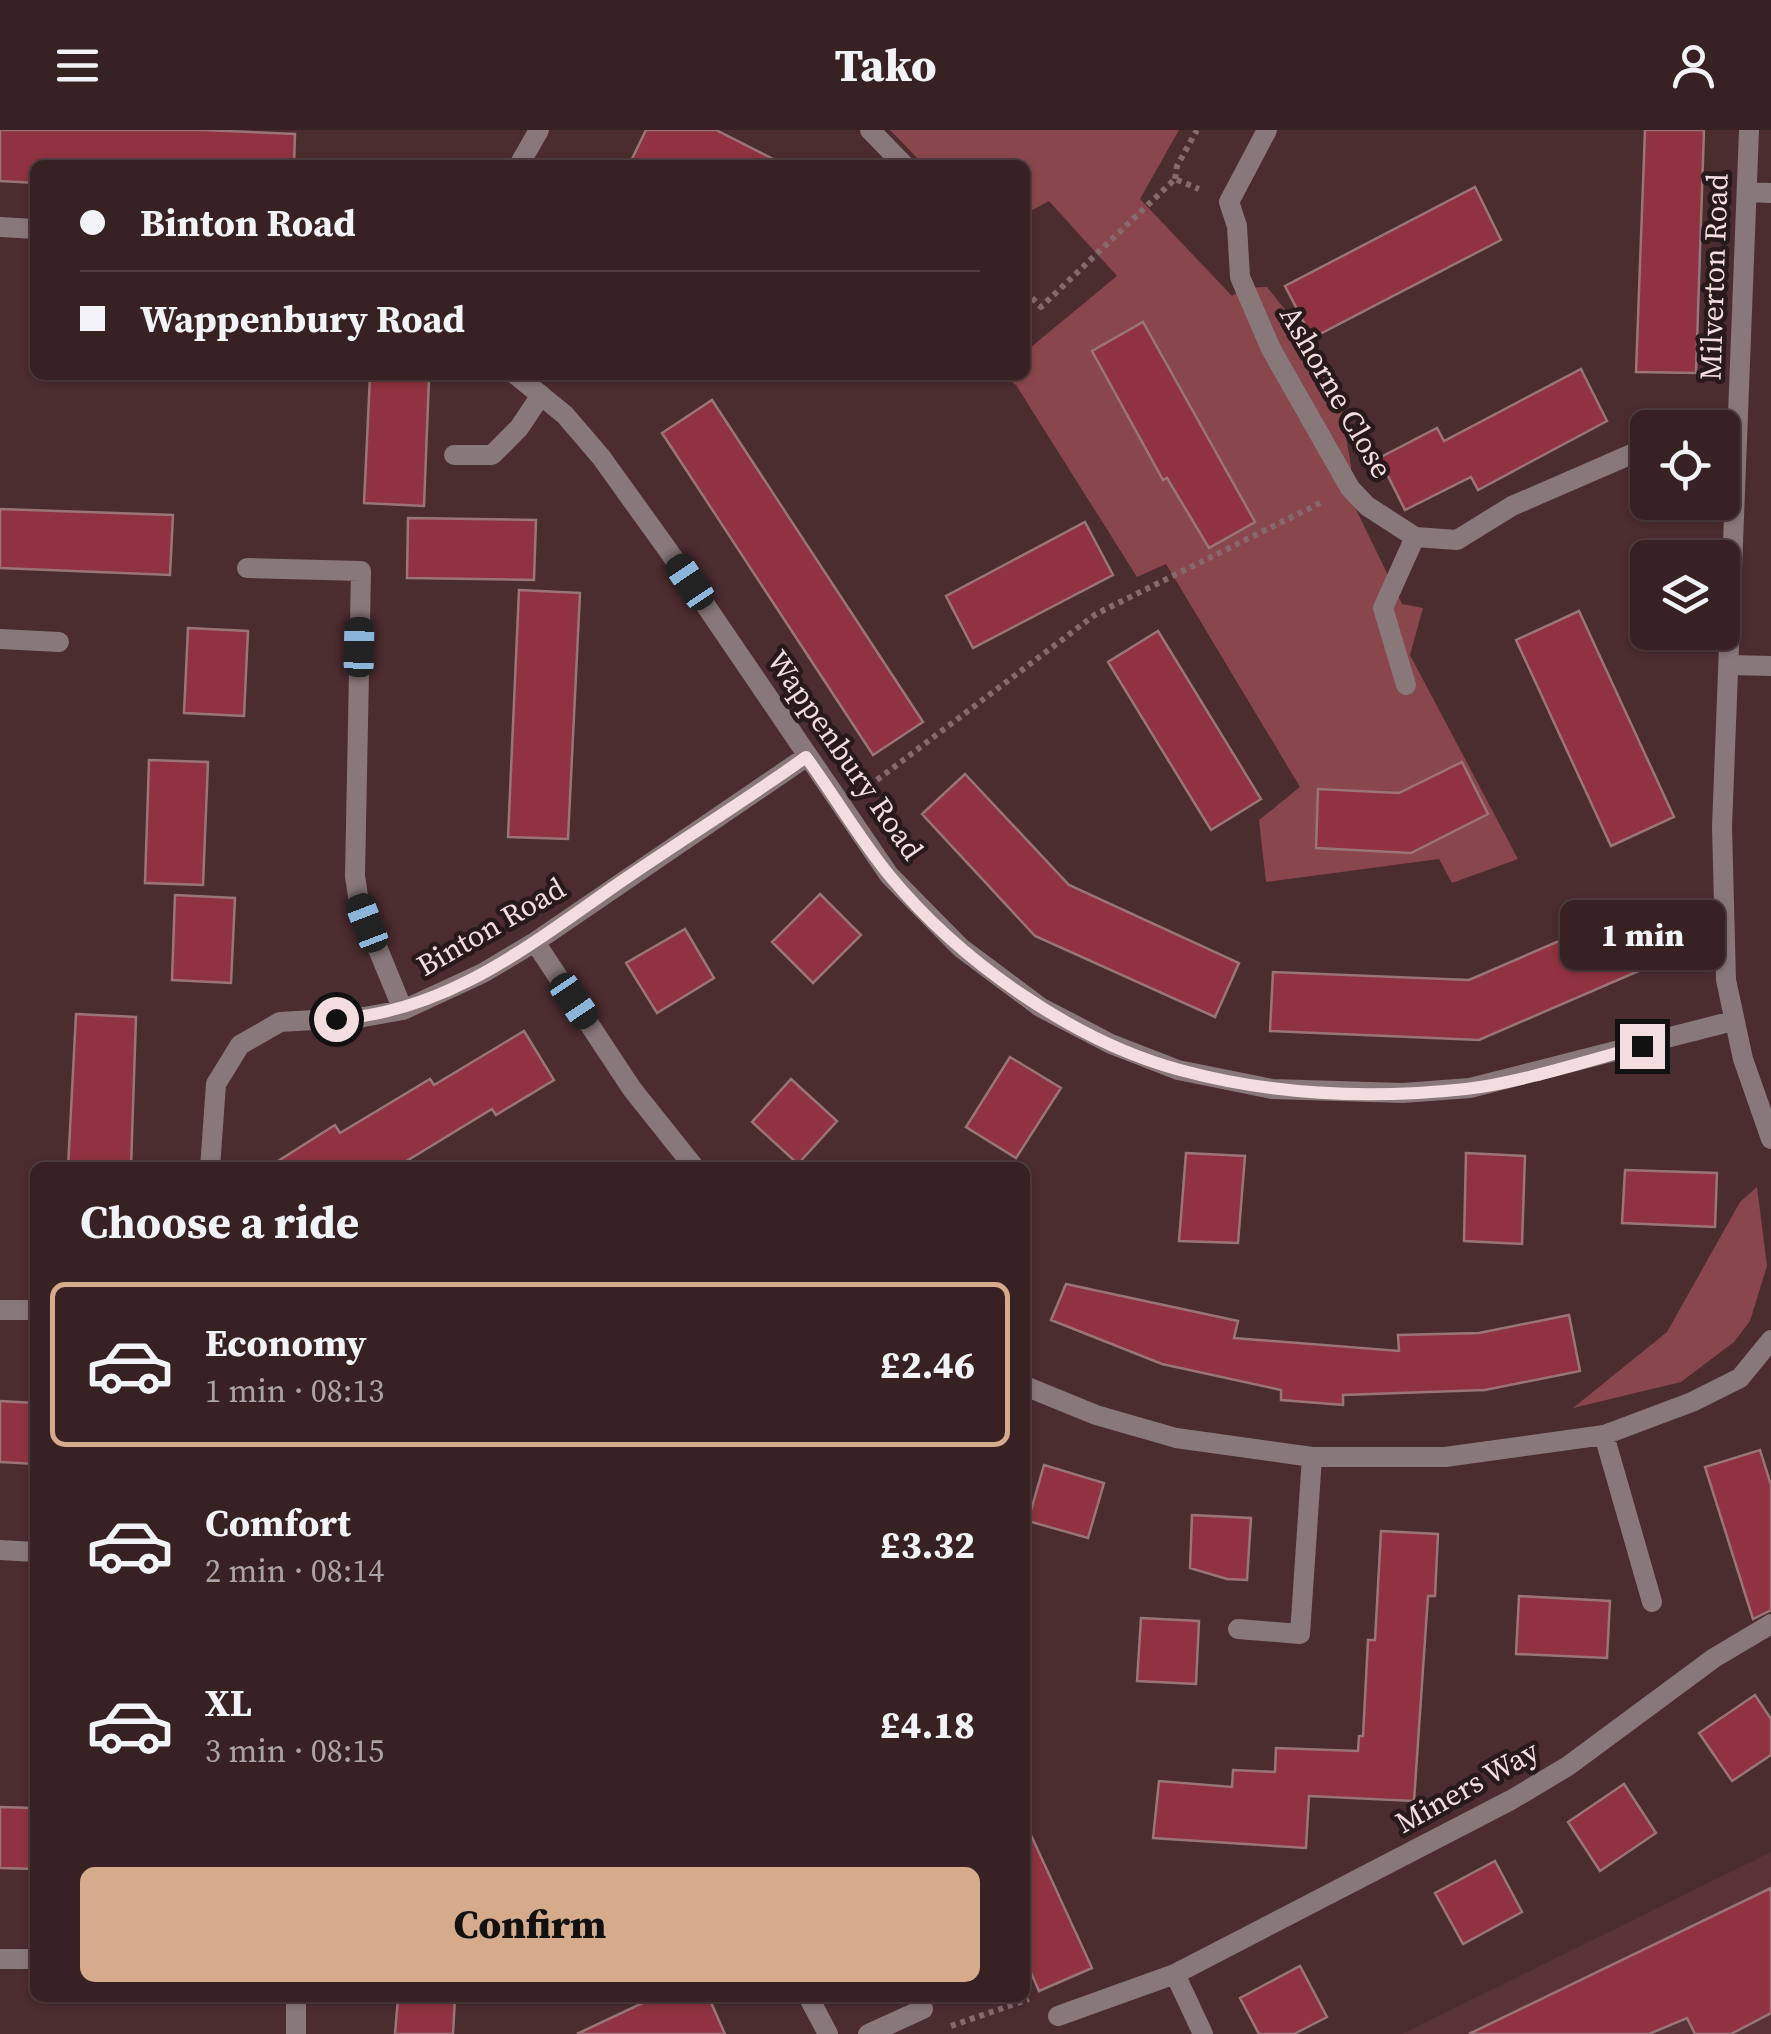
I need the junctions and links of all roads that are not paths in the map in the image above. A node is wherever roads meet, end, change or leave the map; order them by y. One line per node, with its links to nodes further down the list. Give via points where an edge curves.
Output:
1 (539, 130): 5 (street)
2 (870, 130): 6 (street)
3 (1267, 130): 17 (street, Ashorne Close, via 1228,202 1237,226 1240,277 1271,348 1350,488)
4 (1749, 130): 7 (street, Milverton Road)
5 (521, 160)
6 (899, 160)
7 (1748, 192): 8 (street); 13 (street, Milverton Road)
8 (1771, 192)
9 (0, 228): 10 (street)
10 (30, 229)
11 (522, 380): 12 (street, Wappenbury Road)
12 (541, 395): 14 (street, via 492,455); 24 (street, Wappenbury Road, via 601,458)
13 (1733, 410)
14 (454, 455)
15 (1630, 455): 17 (street, via 1512,506 1457,540)
16 (1729, 520): 21 (street, Milverton Road)
17 (1414, 537): 23 (street, via 1383,608)
18 (247, 568): 26 (street, via 360,571 355,876)
19 (0, 640): 20 (street)
20 (59, 642)
21 (1728, 664): 22 (street); 27 (street, Milverton Road, via 1722,827)
22 (1771, 666)
23 (1406, 684)
24 (806, 757): 25 (street, Binton Road); 27 (street, Wappenbury Road, via 889,875 962,948 1040,1007 1178,1070 1272,1089 1470,1088)
25 (535, 942): 26 (street, Binton Road); 30 (street, via 632,1089)
26 (403, 1010): 29 (street, Binton Road, via 280,1022 240,1044 216,1084)
27 (1733, 1021): 28 (street, Milverton Road)
28 (1771, 1138)
29 (210, 1162)
30 (690, 1162)
31 (0, 1310): 32 (street)
32 (30, 1310)
33 (1771, 1340): 35 (street, via 1740,1378)
34 (1030, 1388): 36 (street, via 1176,1438)
35 (1604, 1435): 36 (street, via 1445,1457); 39 (street)
36 (1312, 1457): 41 (street, via 1300,1634)
37 (0, 1550): 38 (street)
38 (30, 1552)
39 (1652, 1602)
40 (1771, 1624): 44 (street, Miners Way, via 1512,1800)
41 (1238, 1629)
42 (0, 1959): 43 (street)
43 (30, 1960)
44 (1175, 1974): 48 (street, Miners Way); 52 (street)
45 (296, 2002): 49 (street)
46 (812, 2002): 50 (street)
47 (923, 2009): 51 (street)
48 (1058, 2016)
49 (296, 2034)
50 (828, 2034)
51 (868, 2034)
52 (1204, 2034)

